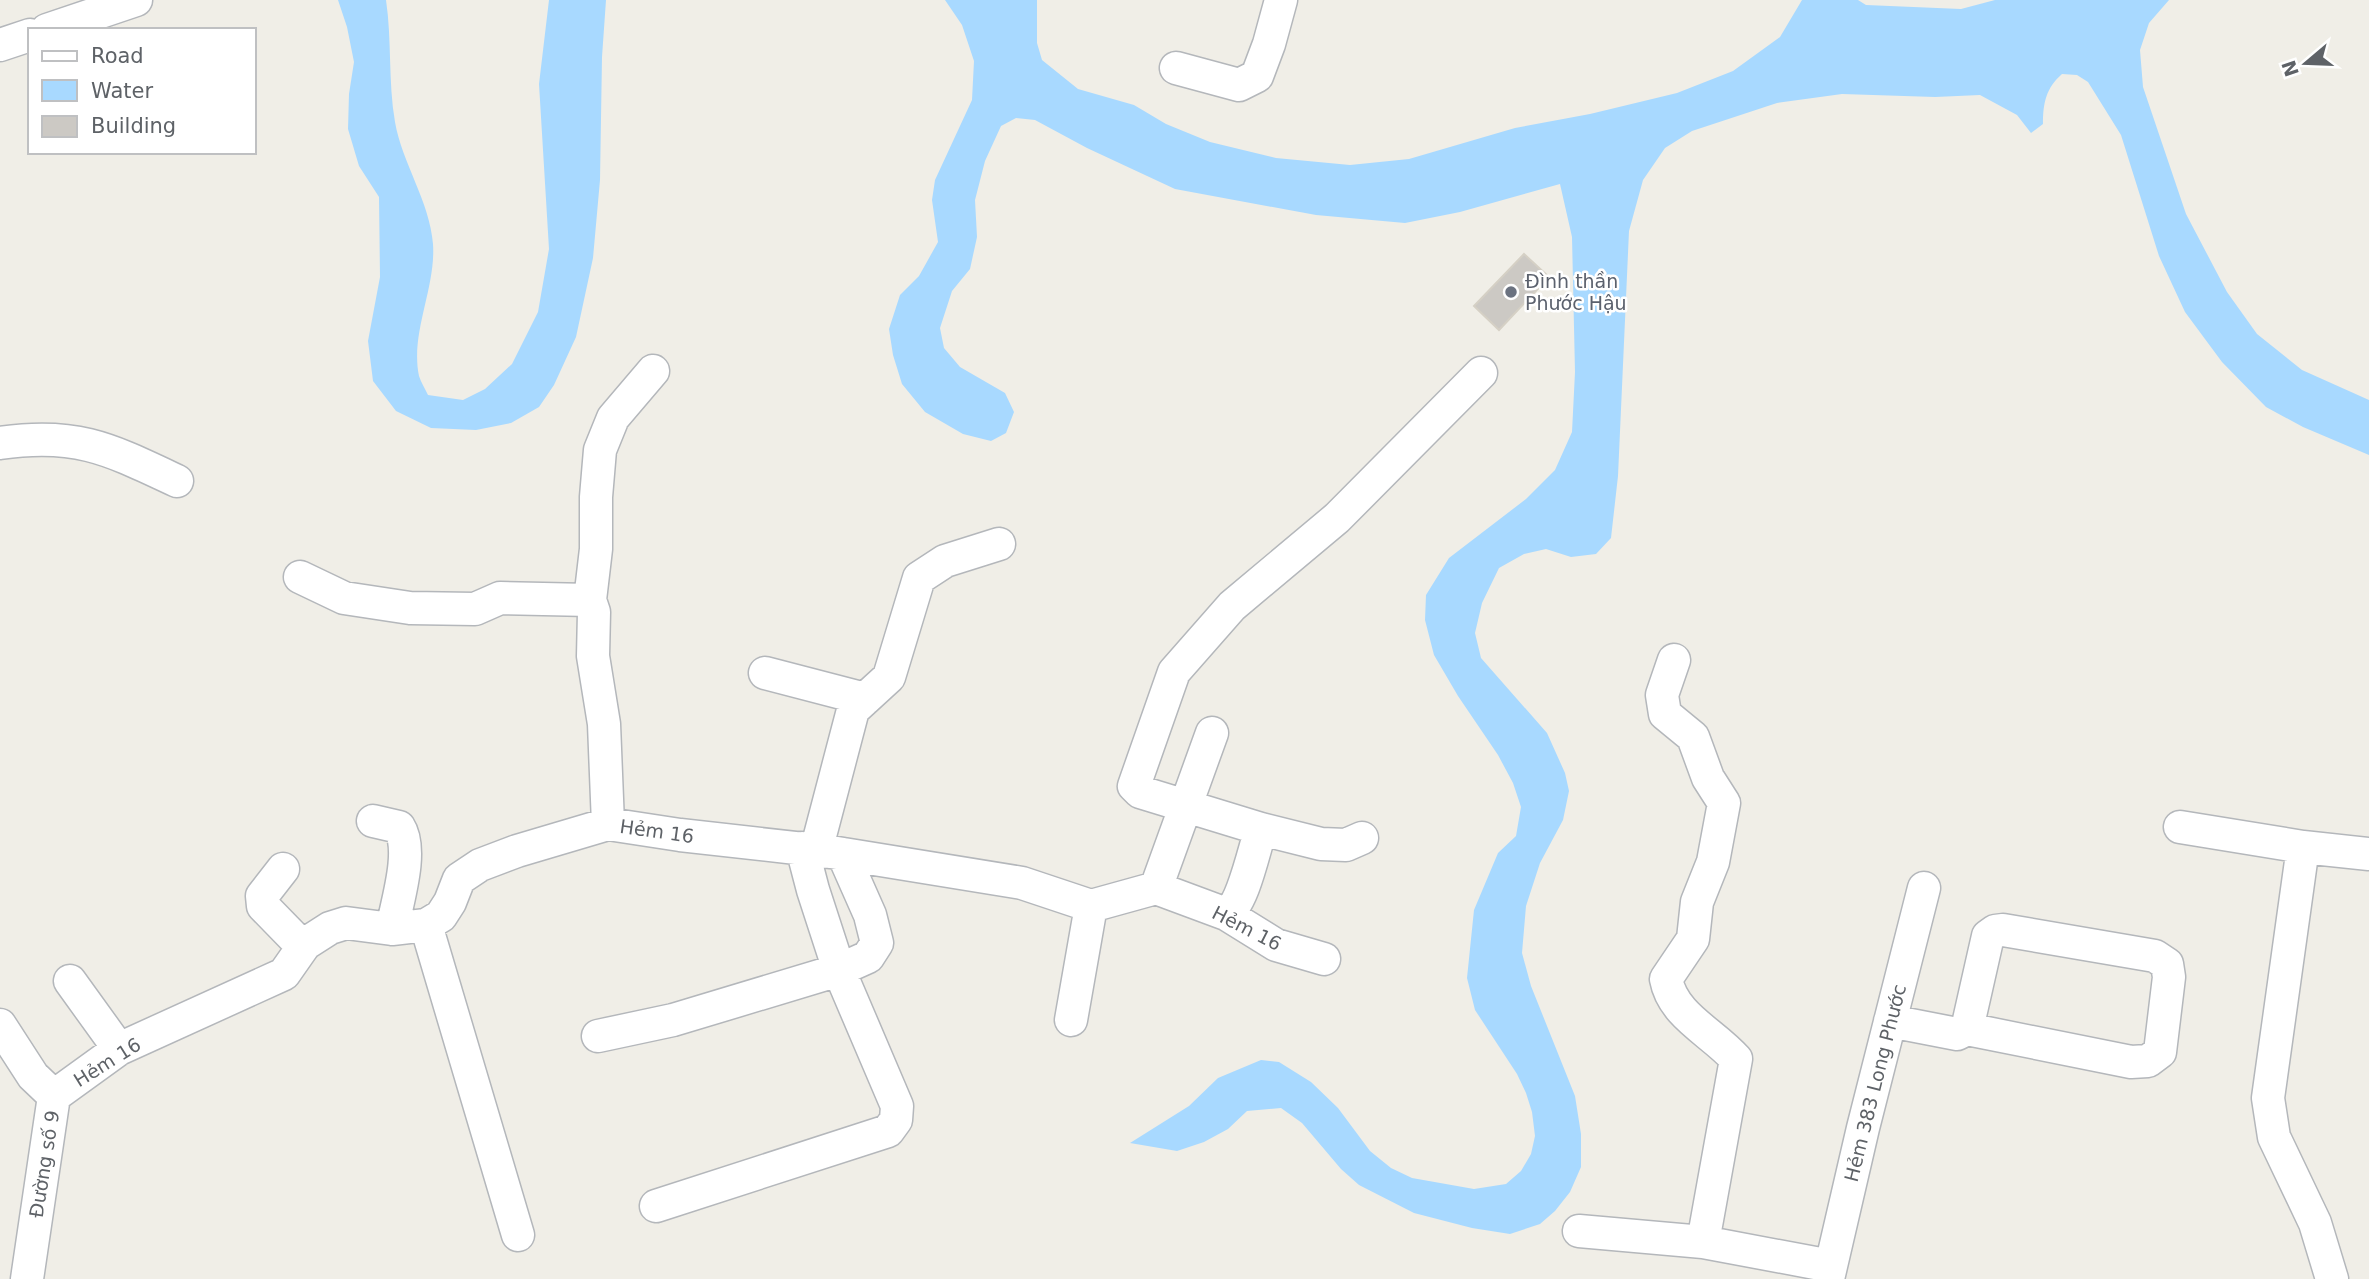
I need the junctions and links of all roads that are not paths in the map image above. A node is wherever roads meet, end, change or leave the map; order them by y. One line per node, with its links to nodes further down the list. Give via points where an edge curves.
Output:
1 (136, 0): 3 (street)
2 (1281, 0): 6 (street, via 1258,76 1239,85)
3 (53, 28)
4 (28, 37): 5 (street)
5 (0, 46)
6 (1176, 68)
7 (653, 371): 13 (street, via 613,418 600,450)
8 (1481, 373): 18 (street, via 1337,518 1232,606 1174,672 1134,786)
9 (0, 443): 10 (street, via 33,438 80,442 113,451)
10 (177, 481)
11 (999, 544): 16 (street, via 945,561 919,578 889,677)
12 (300, 577): 13 (street, via 344,598 410,608 475,609 500,598)
13 (590, 600): 20 (street, via 604,724)
14 (1674, 660): 48 (street, via 1662,695 1665,714 1693,737 1708,778 1724,803 1713,862 1697,902 1693,939 1666,979 1669,994 1686,1016 1736,1059)
15 (765, 673): 16 (street)
16 (865, 699): 25 (street, via 853,710)
17 (1212, 733): 18 (street)
18 (1185, 806): 22 (street); 28 (street)
19 (373, 821): 33 (street, via 399,827 404,834 404,863)
20 (608, 824): 25 (street, Hẻm 16); 32 (street, Hẻm 16, via 480,865 459,879 440,916)
21 (2180, 827): 24 (street)
22 (1261, 829): 23 (street, via 1321,844 1346,845); 31 (street, via 1239,897)
23 (1362, 838)
24 (2303, 847): 26 (street); 51 (street, via 2268,1098 2274,1137 2315,1223)
25 (820, 851): 30 (street, Hẻm 16, via 1022,883); 36 (street, via 813,890); 36 (street, via 870,915 877,943 868,957)
26 (2369, 854)
27 (283, 869): 34 (street, via 262,896 263,906)
28 (1156, 888): 30 (street); 31 (street, Hẻm 16)
29 (1924, 888): 39 (street, Hẻm 383 Long Phước)
30 (1091, 906): 38 (street)
31 (1226, 914): 35 (street, Hẻm 16, via 1276,945)
32 (426, 925): 33 (street, Hẻm 16); 47 (street)
33 (392, 929): 34 (street, Hẻm 16, via 346,923)
34 (303, 947): 43 (street, Hẻm 16, via 284,974)
35 (1324, 959)
36 (839, 970): 42 (street, via 673,1020); 45 (street, via 897,1106 896,1120 888,1131)
37 (71, 981): 43 (street)
38 (1071, 1020)
39 (1890, 1021): 41 (street, via 1957,1034); 49 (street, Hẻm 383 Long Phước)
40 (0, 1025): 44 (street, Đường số 9, via 33,1076)
41 (1967, 1029): 41 (street, via 1987,936 1995,931 2155,956 2167,964 2160,1052 2148,1060 2131,1062)
42 (598, 1036)
43 (119, 1049): 44 (street, Hẻm 16)
44 (54, 1096): 50 (street, Đường số 9)
45 (656, 1206)
46 (1579, 1231): 48 (street)
47 (518, 1236)
48 (1703, 1242): 49 (street)
49 (1830, 1273)
50 (27, 1279)
51 (2332, 1279)

